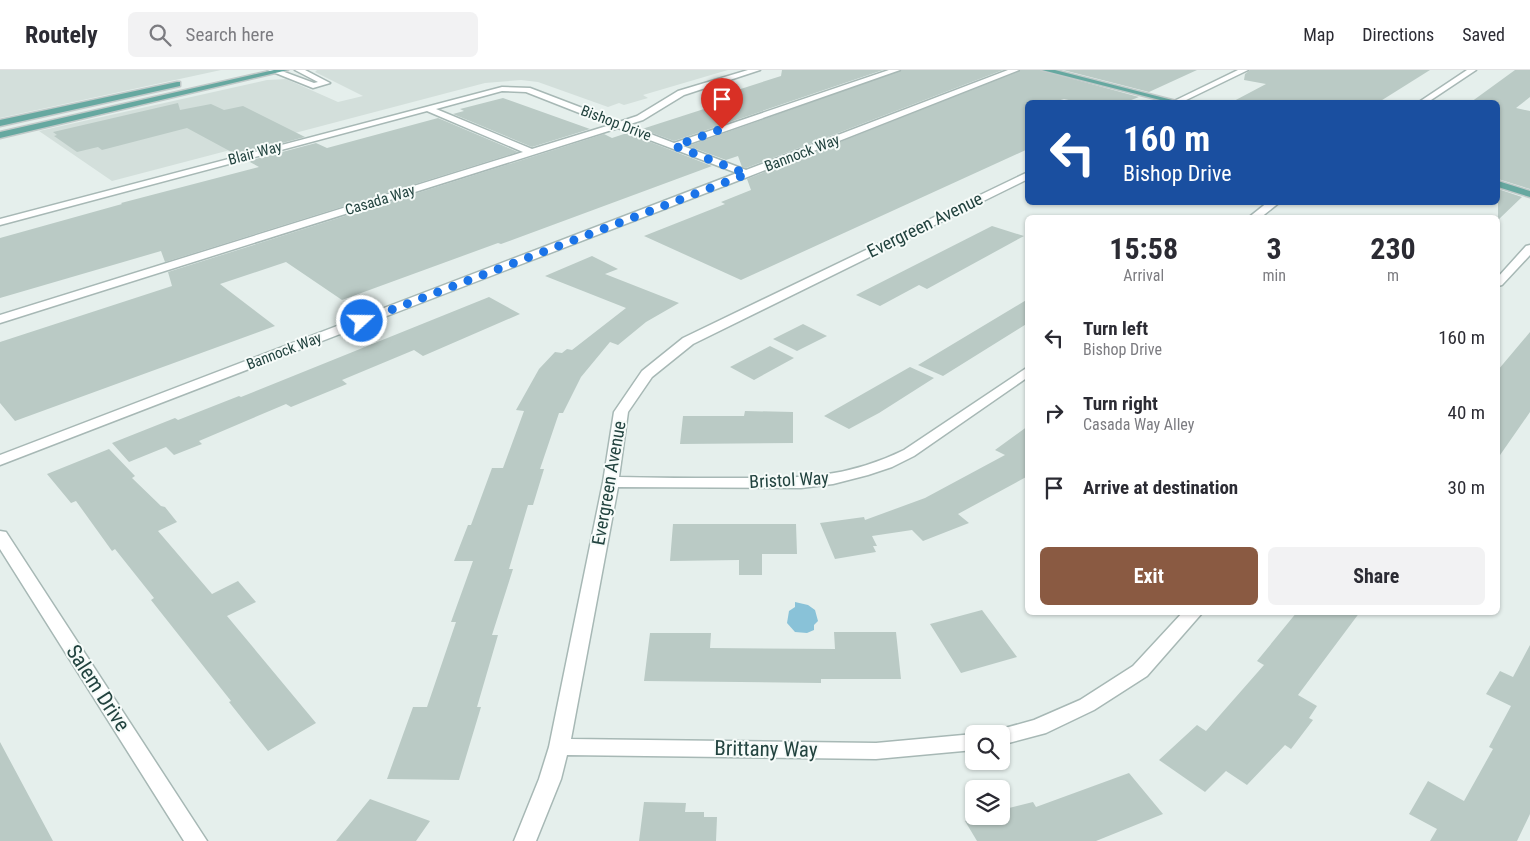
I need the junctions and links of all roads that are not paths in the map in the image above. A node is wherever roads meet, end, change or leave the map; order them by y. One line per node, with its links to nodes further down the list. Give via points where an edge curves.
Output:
1 (298, 70): 8 (street, via 326,83 313,86)
2 (756, 70): 16 (street, Casada Way, via 681,93 649,114)
3 (896, 70): 18 (street)
4 (1015, 70): 20 (street, Bannock Way)
5 (1046, 70): 11 (main road)
6 (1244, 70): 12 (street)
7 (1472, 70): 13 (street)
8 (278, 71): 17 (main road)
9 (182, 83): 15 (main road)
10 (511, 88): 14 (street, Blair Way, via 491,90); 16 (street, Bishop Drive, via 527,90)
11 (1168, 100)
12 (1180, 100)
13 (1426, 100)
14 (426, 108): 19 (street); 26 (street, Blair Way)
15 (0, 123)
16 (619, 124): 18 (street, Bishop Drive); 19 (street, Casada Way)
17 (0, 135)
18 (675, 146): 20 (street, Bishop Drive)
19 (532, 152): 29 (street, Casada Way)
20 (747, 174): 31 (street, Bannock Way)
21 (1025, 176): 32 (street, Evergreen Avenue, via 688,341 647,374 622,412)
22 (1500, 185): 23 (main road)
23 (1530, 194)
24 (1270, 205): 25 (street)
25 (1257, 215)
26 (0, 222)
27 (1530, 248): 28 (street)
28 (1500, 281)
29 (0, 319)
30 (1025, 373): 32 (street, Bristol Way, via 909,453 863,472 801,483)
31 (0, 460)
32 (611, 482): 37 (street, Evergreen Avenue)
33 (0, 536): 38 (street, Salem Drive)
34 (1191, 615): 35 (street, via 1140,671 1086,705 1047,724)
35 (1010, 734)
36 (965, 743): 37 (street, Brittany Way, via 876,751)
37 (559, 747): 39 (street, Evergreen Avenue, via 550,779)
38 (196, 841)
39 (524, 841)

